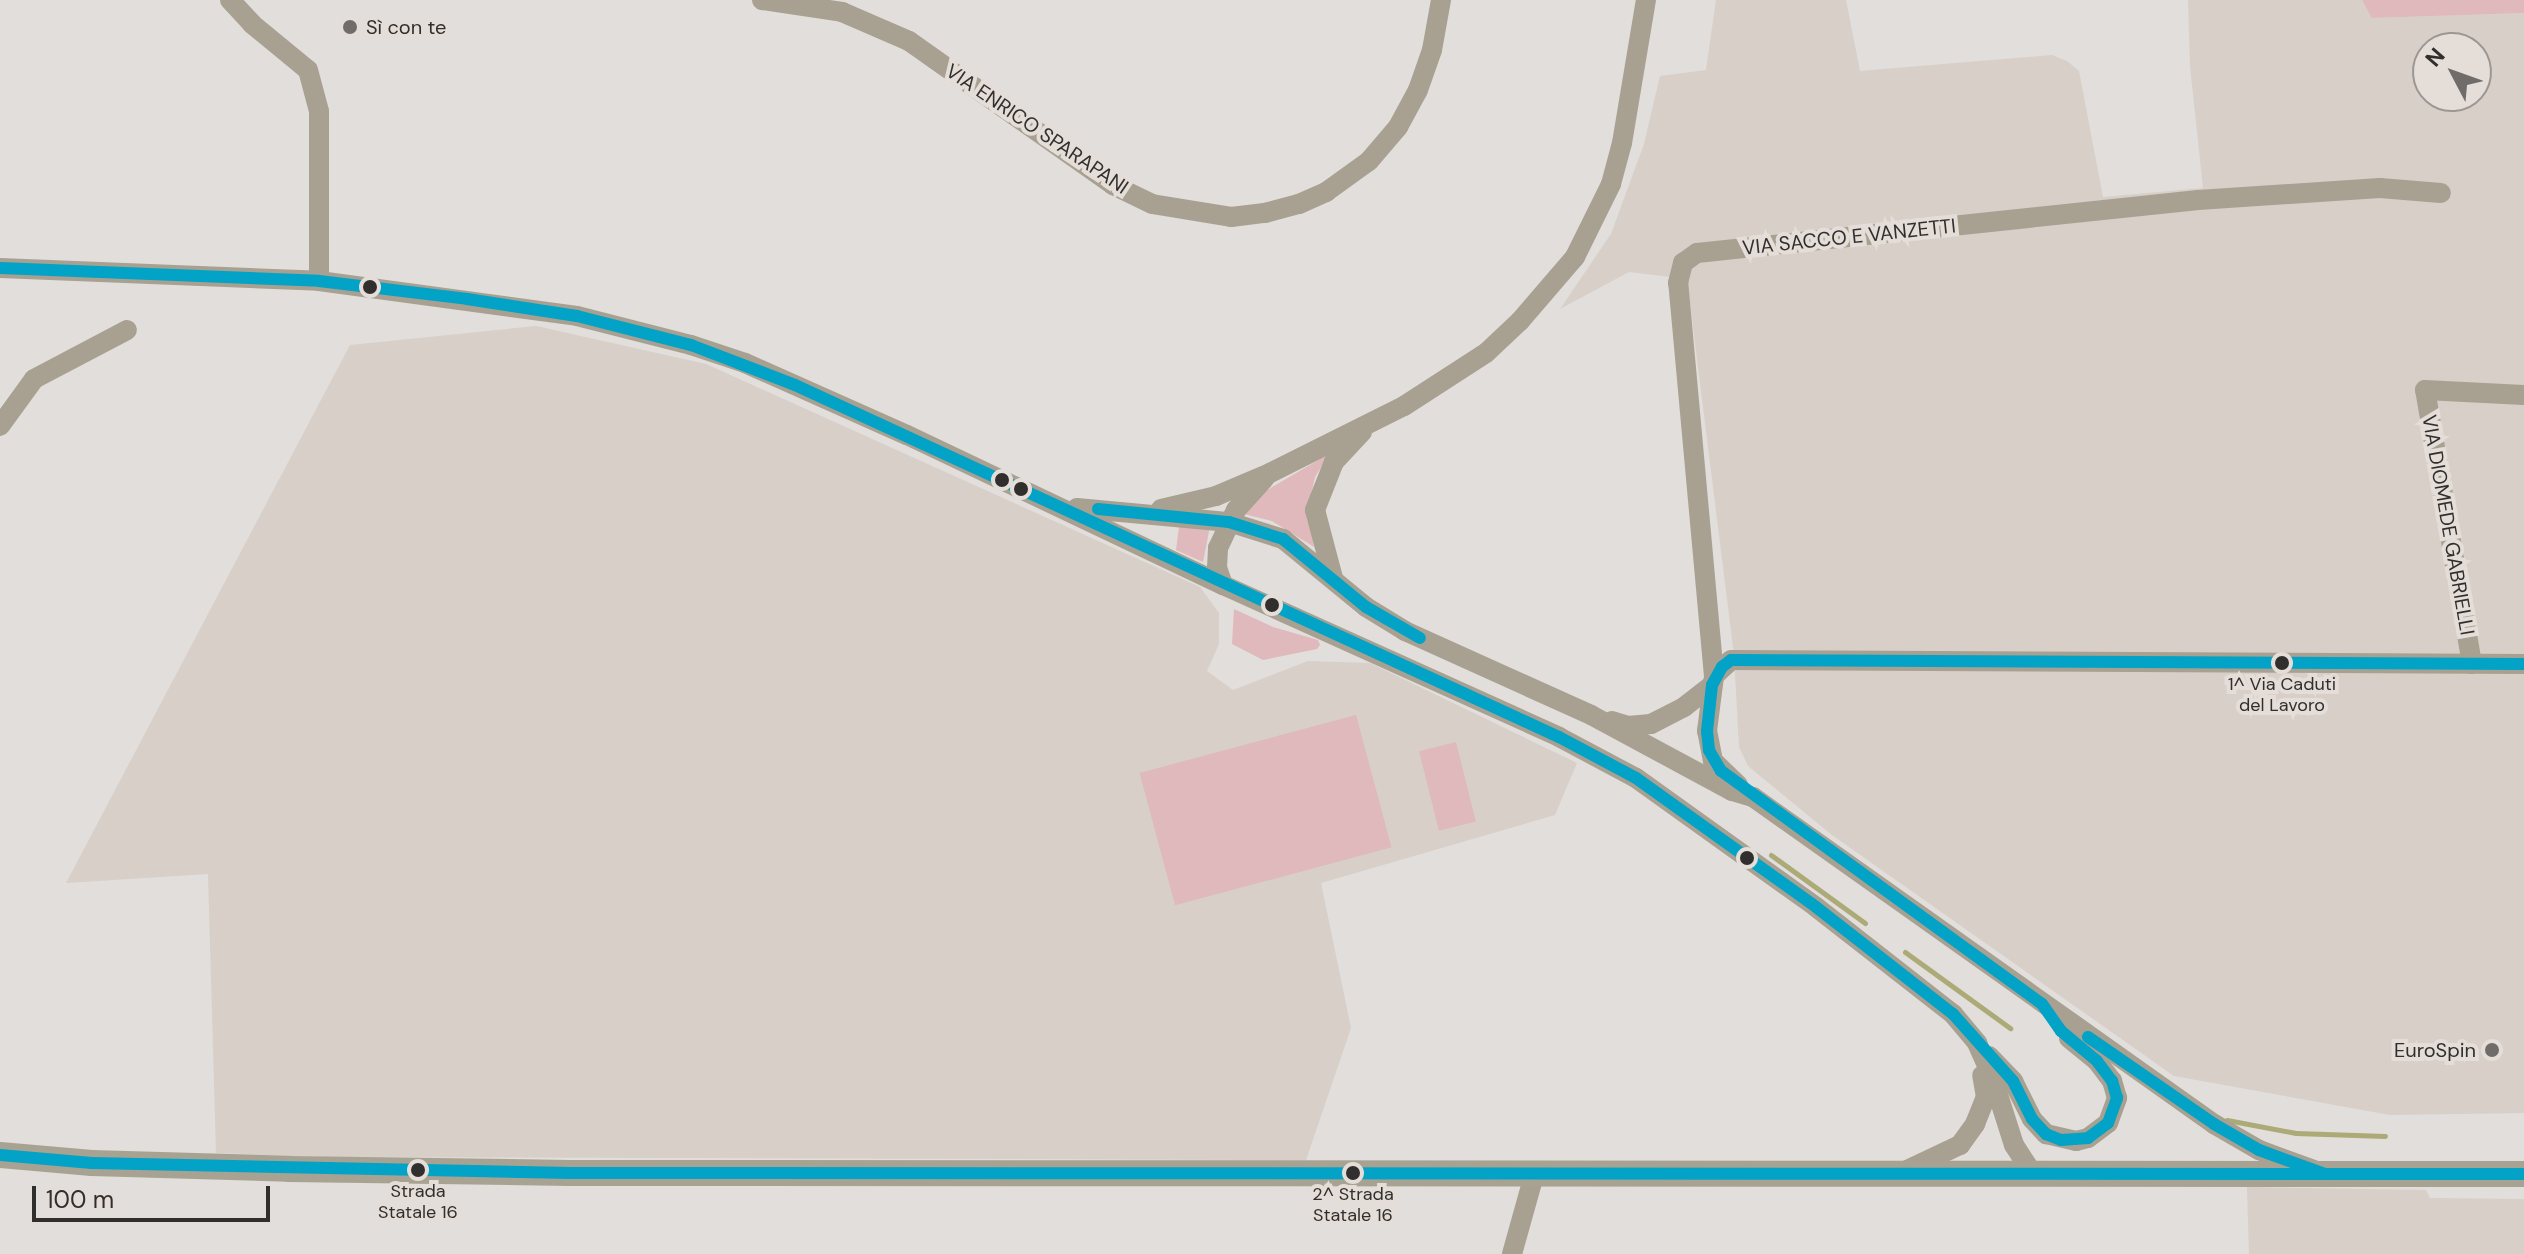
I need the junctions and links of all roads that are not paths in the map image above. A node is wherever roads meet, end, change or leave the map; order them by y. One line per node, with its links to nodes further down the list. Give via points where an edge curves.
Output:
1 (230, 0): 7 (street, via 308,70 319,111)
2 (762, 0): 3 (street, VIA ENRICO SPARAPANI, via 842,12 909,41 1113,185 1152,204 1231,217 1299,204 1369,161 1398,127 1418,90)
3 (1441, 0)
4 (1646, 0): 10 (street, via 1615,170 1575,257 1486,353)
5 (2441, 193): 20 (street, VIA SACCO E VANZETTI, via 2380,188 2198,200 1697,253 1683,263 1678,283)
6 (0, 268): 7 (street)
7 (319, 281): 13 (street, via 577,316 691,345 795,385)
8 (127, 330): 11 (street, via 34,379)
9 (2524, 395): 18 (street, VIA DIOMEDE GABRIELLI, via 2425,390)
10 (1371, 422): 12 (street); 16 (street, via 1334,462 1315,510)
11 (0, 426)
12 (1270, 473): 14 (street, via 1216,496); 15 (street)
13 (1065, 507): 14 (street); 17 (street)
14 (1146, 512): 15 (street)
15 (1229, 522): 16 (street, via 1283,539); 17 (street, via 1216,559)
16 (1333, 578): 21 (street, via 1405,631)
17 (1223, 585): 24 (street, via 1559,737 1636,778 1885,960 1953,1014)
18 (2472, 664): 19 (street); 20 (street, via 1731,660)
19 (2524, 664)
20 (1713, 681): 21 (street, via 1684,707 1651,724 1628,726); 22 (street, VIA SACCO E VANZETTI, via 1709,750 1721,771)
21 (1591, 715): 22 (street, via 1732,791)
22 (1753, 797): 23 (street)
23 (2042, 1004): 24 (street, via 2061,1031 2112,1081 2114,1113 2088,1138 2076,1141 2046,1134 2013,1081); 28 (street, via 2214,1124 2259,1150)
24 (1977, 1043): 26 (street, via 1986,1097 1975,1124 1960,1145); 27 (street, via 2014,1145)
25 (0, 1155): 30 (main road, via 243,1168 570,1173)
26 (1897, 1173): 27 (main road); 30 (main road)
27 (2033, 1174): 28 (main road)
28 (2325, 1174): 29 (main road)
29 (2524, 1174)
30 (1534, 1175): 31 (street)
31 (1512, 1254)

